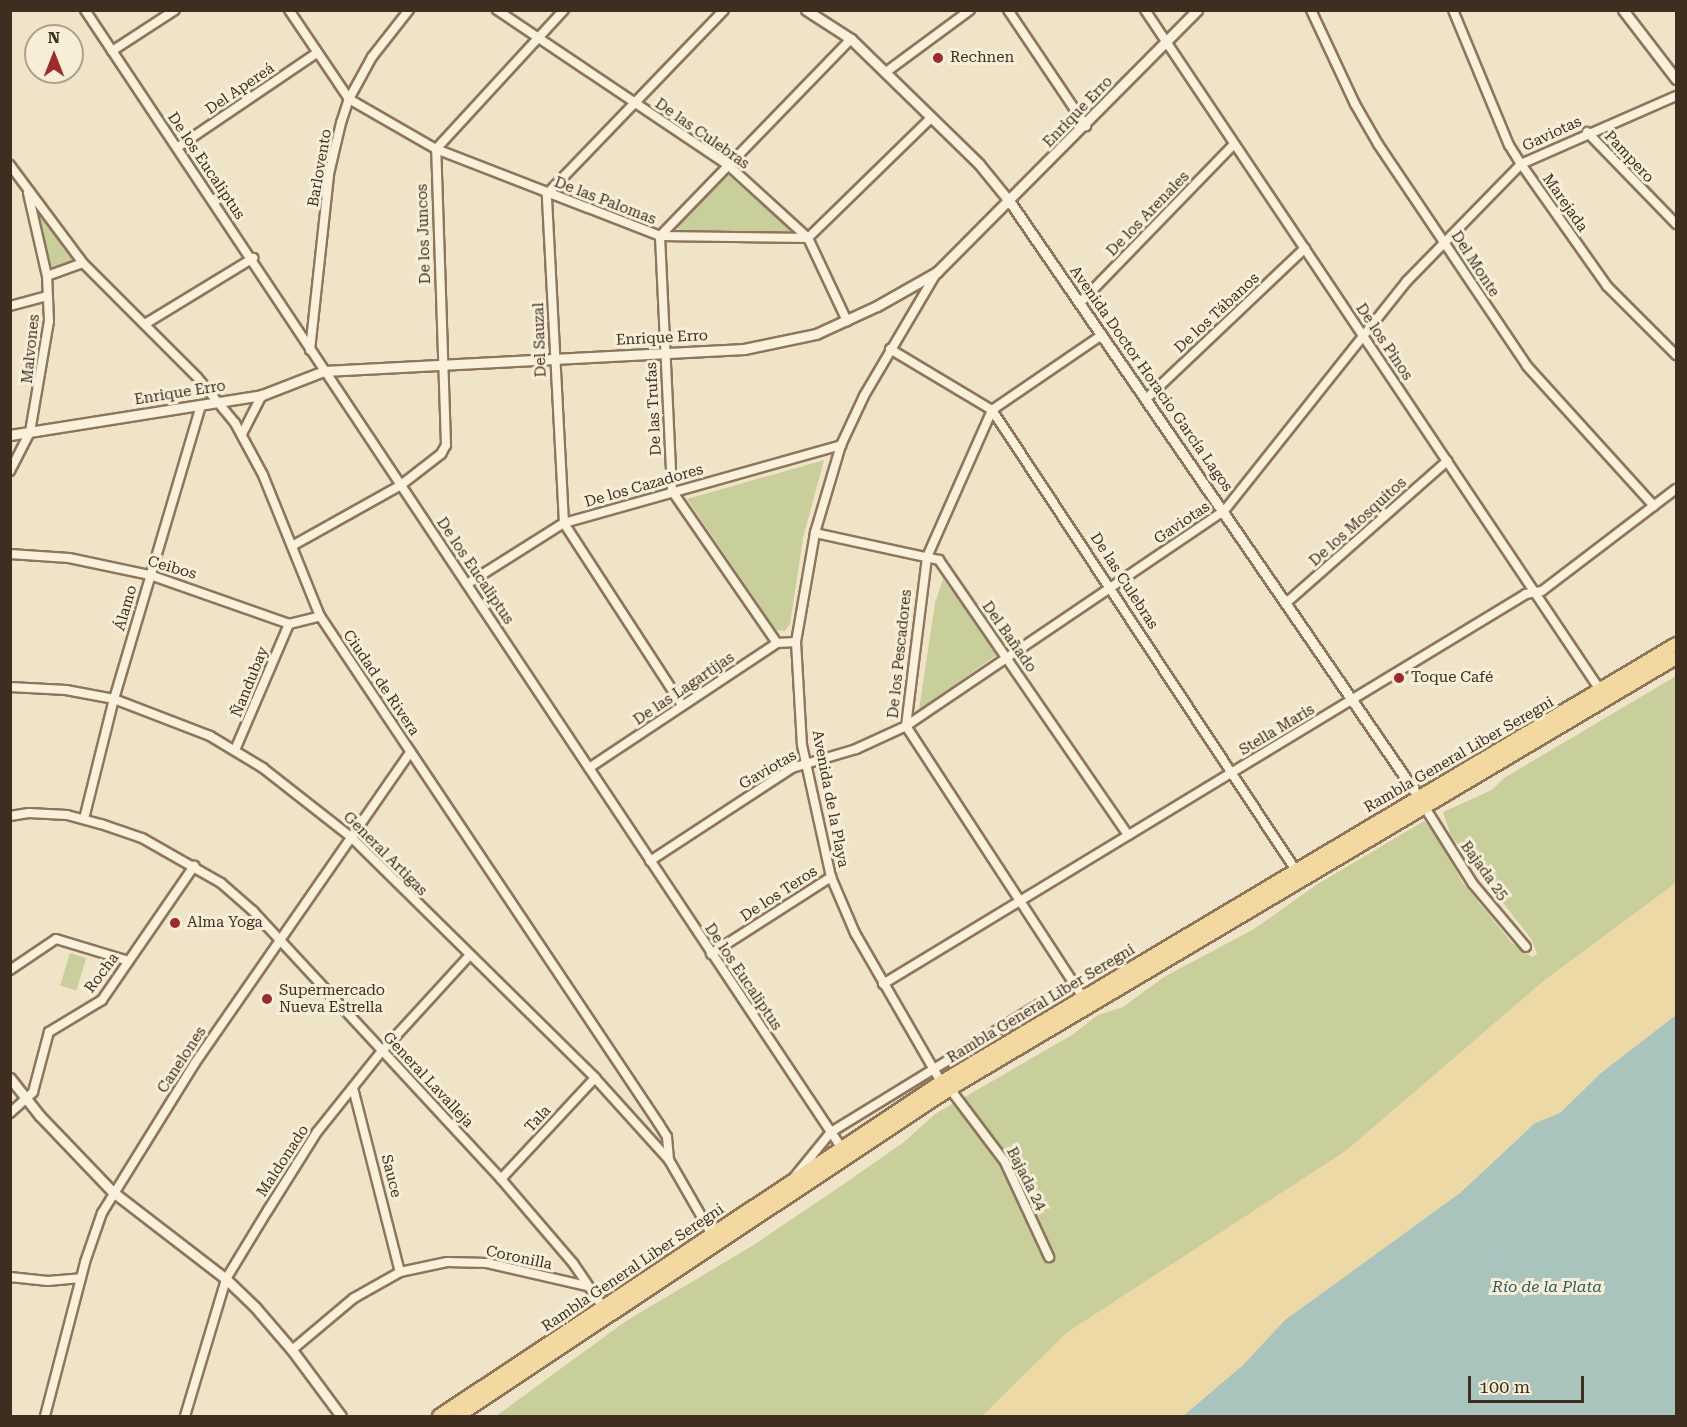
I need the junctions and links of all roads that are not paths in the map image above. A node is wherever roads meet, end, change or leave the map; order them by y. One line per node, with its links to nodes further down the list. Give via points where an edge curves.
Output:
1 (85, 10): 19 (street, De los Eucaliptus)
2 (175, 10): 19 (street)
3 (289, 10): 20 (street, De las Palomas)
4 (409, 10): 24 (street, Barlovento, via 372,57)
5 (497, 10): 16 (street, De las Culebras)
6 (564, 10): 16 (street)
7 (724, 10): 25 (street)
8 (806, 10): 17 (street, Avenida Doctor Horacio García Lagos)
9 (970, 10): 21 (street)
10 (1008, 10): 27 (street)
11 (1145, 10): 18 (street, De los Pinos)
12 (1197, 10): 18 (street, Enrique Erro)
13 (1311, 10): 41 (street, Del Monte, via 1355,104)
14 (1453, 10): 32 (street, Marejada)
15 (1623, 10): 22 (street)
16 (538, 38): 25 (street, De las Culebras); 31 (street)
17 (851, 39): 21 (street, Avenida Doctor Horacio García Lagos); 34 (street)
18 (1166, 43): 27 (street, Enrique Erro); 29 (street, De los Pinos)
19 (112, 51): 30 (street, De los Eucaliptus)
20 (317, 53): 24 (street, De las Palomas); 30 (street, Del Apereá)
21 (886, 72): 26 (street, Avenida Doctor Horacio García Lagos)
22 (1677, 79)
23 (1677, 96): 28 (street, Gaviotas)
24 (349, 99): 31 (street, De las Palomas); 55 (street, Barlovento, via 330,174)
25 (633, 102): 34 (street, De las Culebras); 36 (street)
26 (931, 118): 37 (street, Avenida Doctor Horacio García Lagos, via 979,164); 40 (street)
27 (1086, 126): 37 (street, Enrique Erro)
28 (1587, 132): 32 (street, Gaviotas); 38 (street, Pampero)
29 (1234, 144): 42 (street, De los Pinos); 48 (street, De los Arenales)
30 (178, 147): 43 (street, De los Eucaliptus)
31 (436, 149): 36 (street, De las Palomas); 59 (street, De los Juncos)
32 (1521, 164): 41 (street, Gaviotas); 57 (street, Marejada, via 1607,286)
33 (10, 165): 35 (street, Ciudad de Rivera)
34 (728, 165): 39 (street); 40 (street, De las Culebras)
35 (27, 191): 44 (street, Ciudad de Rivera); 46 (street, Malvones)
36 (547, 194): 39 (street, De las Palomas); 58 (street, Del Sauzal)
37 (1010, 202): 45 (street, Enrique Erro); 48 (street, Avenida Doctor Horacio García Lagos)
38 (1677, 224)
39 (660, 236): 40 (street, De las Palomas); 56 (street, De las Trufas)
40 (808, 238): 50 (street, De las Culebras)
41 (1444, 241): 53 (street, Gaviotas); 75 (street, Del Monte, via 1527,366)
42 (1305, 248): 53 (street, De los Pinos); 62 (street, De los Tábanos)
43 (253, 258): 51 (street); 55 (street, De los Eucaliptus)
44 (83, 263): 46 (street); 51 (street, Ciudad de Rivera)
45 (937, 272): 50 (street, Enrique Erro); 54 (street, Avenida de la Playa)
46 (47, 276): 47 (street, Malvones)
47 (48, 296): 49 (street); 66 (street, Malvones, via 45,357)
48 (1080, 303): 52 (street, Avenida Doctor Horacio García Lagos)
49 (10, 306)
50 (847, 321): 56 (street, Enrique Erro, via 780,344)
51 (145, 324): 63 (street, Ciudad de Rivera)
52 (1102, 335): 62 (street, Avenida Doctor Horacio García Lagos); 65 (street)
53 (1364, 336): 70 (street, De los Pinos); 76 (street, Gaviotas)
54 (890, 349): 65 (street, De las Culebras); 69 (street, Avenida de la Playa)
55 (310, 350): 60 (street, De los Eucaliptus)
56 (665, 352): 58 (street, Enrique Erro); 74 (street, De las Trufas)
57 (1677, 355)
58 (554, 358): 59 (street, Enrique Erro); 77 (street, Del Sauzal)
59 (442, 363): 60 (street, Enrique Erro); 72 (street, De los Juncos, via 446,445 441,454)
60 (324, 371): 61 (street, Enrique Erro); 72 (street, De los Eucaliptus)
61 (262, 395): 63 (street, Enrique Erro); 67 (street)
62 (1146, 399): 76 (street, Avenida Doctor Horacio García Lagos)
63 (220, 403): 64 (street, Enrique Erro); 67 (street, Ciudad de Rivera)
64 (201, 406): 66 (street, Enrique Erro); 82 (street, Álamo)
65 (992, 410): 81 (street, De los Pescadores); 84 (street, De las Culebras)
66 (30, 432): 68 (street, Enrique Erro); 71 (street, Malvones)
67 (242, 434): 79 (street, Ciudad de Rivera)
68 (10, 435)
69 (841, 445): 74 (street, De los Cazadores); 78 (street, Avenida de la Playa)
70 (1447, 460): 85 (street, De los Pinos); 86 (street, De los Mosquitos)
71 (10, 471)
72 (401, 485): 79 (street); 83 (street, De los Eucaliptus)
73 (1677, 489): 75 (street, Stella Maris)
74 (672, 491): 77 (street, De los Cazadores); 90 (street)
75 (1654, 506): 85 (street, Stella Maris)
76 (1224, 511): 84 (street, Gaviotas); 86 (street, Avenida Doctor Horacio García Lagos)
77 (564, 523): 83 (street, De los Cazadores); 98 (street, Del Sauzal)
78 (814, 533): 81 (street, Del Bañado); 89 (street, Avenida de la Playa)
79 (292, 546): 87 (street, Ciudad de Rivera)
80 (10, 554): 82 (street, Ceibos, via 69,558)
81 (927, 557): 92 (street, Del Bañado, via 939,560); 99 (street, De los Pescadores)
82 (150, 574): 88 (street, Ceibos); 96 (street, Álamo)
83 (467, 584): 103 (street, De los Eucaliptus)
84 (1112, 586): 92 (street, Gaviotas); 104 (street, De las Culebras)
85 (1535, 592): 95 (street, De los Pinos); 97 (street, Stella Maris)
86 (1286, 603): 97 (street, Avenida Doctor Horacio García Lagos)
87 (320, 616): 88 (street); 101 (street, Ciudad de Rivera)
88 (289, 624): 100 (street, Ñandubay)
89 (796, 642): 90 (street); 102 (street, Avenida de la Playa)
90 (777, 643): 98 (street, De las Lagartijas)
91 (1677, 644): 95 (main road, Rambla General Liber Seregni)
92 (1007, 658): 99 (street, Gaviotas); 108 (street, Del Bañado)
93 (1677, 658): 105 (main road, Rambla General Liber Seregni)
94 (10, 687): 96 (street, General Artigas, via 66,690)
95 (1600, 690): 105 (main road, Rambla General Liber Seregni)
96 (114, 699): 100 (street, General Artigas); 107 (street, Álamo)
97 (1354, 700): 104 (street, Stella Maris); 105 (street, Avenida Doctor Horacio García Lagos)
98 (682, 705): 103 (street, De las Lagartijas)
99 (906, 726): 102 (street, Gaviotas, via 856,749); 114 (street, De los Pescadores)
100 (236, 750): 109 (street, General Artigas)
101 (410, 752): 109 (street, Canelones); 134 (street, Ciudad de Rivera, via 659,1124 667,1137)
102 (805, 763): 110 (street, Gaviotas); 113 (street, Avenida de la Playa)
103 (589, 768): 110 (street, De los Eucaliptus)
104 (1232, 772): 108 (street, Stella Maris); 112 (street, De las Culebras)
105 (1422, 801): 112 (main road, Rambla General Liber Seregni); 116 (street, Bajada 25, via 1473,884); 128 (main road, Rambla General Liber Seregni)
106 (10, 816): 107 (street, General Lavalleja, via 29,813)
107 (84, 819): 111 (street, General Lavalleja, via 142,838)
108 (1128, 835): 114 (street, Stella Maris)
109 (351, 837): 115 (street, Canelones); 118 (street, General Artigas)
110 (650, 861): 117 (street, De los Eucaliptus)
111 (194, 866): 115 (street, General Lavalleja, via 253,911); 119 (street, Rocha)
112 (1295, 868): 123 (main road, Rambla General Liber Seregni)
113 (831, 877): 117 (street, De los Teros); 122 (street, Avenida de la Playa)
114 (1023, 900): 121 (street, De los Pescadores); 122 (street, Stella Maris)
115 (279, 941): 124 (street, General Lavalleja); 137 (street, Canelones)
116 (1527, 947)
117 (711, 954): 132 (street, De los Eucaliptus)
118 (468, 957): 124 (street, Maldonado); 127 (street, General Artigas)
119 (129, 961): 120 (street, via 56,939); 130 (street, Rocha, via 102,1000 49,1032 42,1046 35,1087)
120 (10, 970)
121 (1074, 982): 123 (street, De los Pescadores); 125 (street)
122 (883, 984): 125 (street, Avenida de la Playa)
123 (1082, 996): 128 (main road, Rambla General Liber Seregni)
124 (382, 1051): 129 (street, Maldonado); 135 (street, General Lavalleja)
125 (932, 1069): 128 (street, Avenida de la Playa); 132 (street)
126 (10, 1078): 130 (street)
127 (595, 1078): 134 (street, General Artigas); 135 (street, Tala)
128 (945, 1086): 133 (main road, Rambla General Liber Seregni); 139 (street, Bajada 24, via 1005,1162); 151 (main road, Rambla General Liber Seregni)
129 (353, 1088): 140 (street, Sauce); 143 (street, Maldonado, via 317,1132)
130 (27, 1100): 131 (street); 137 (street)
131 (10, 1113)
132 (831, 1132): 133 (street, De los Eucaliptus); 136 (street)
133 (841, 1147): 136 (main road, Rambla General Liber Seregni)
134 (669, 1160): 138 (street, Ciudad de Rivera)
135 (501, 1179): 144 (street, General Lavalleja, via 573,1263)
136 (793, 1179): 138 (main road, Rambla General Liber Seregni)
137 (114, 1192): 142 (street, Canelones, via 98,1223); 143 (street)
138 (711, 1233): 145 (main road, Rambla General Liber Seregni)
139 (1049, 1257)
140 (400, 1272): 144 (street, Coronilla, via 447,1262 487,1263); 146 (street, Coronilla, via 354,1298)
141 (10, 1277): 142 (street, via 48,1281)
142 (81, 1278): 147 (street, Canelones)
143 (226, 1279): 146 (street); 148 (street, Maldonado)
144 (587, 1286): 145 (street, General Lavalleja)
145 (602, 1306): 150 (main road, Rambla General Liber Seregni)
146 (292, 1350): 149 (street)
147 (45, 1416)
148 (185, 1416)
149 (341, 1416)
150 (439, 1416)
151 (458, 1416)

